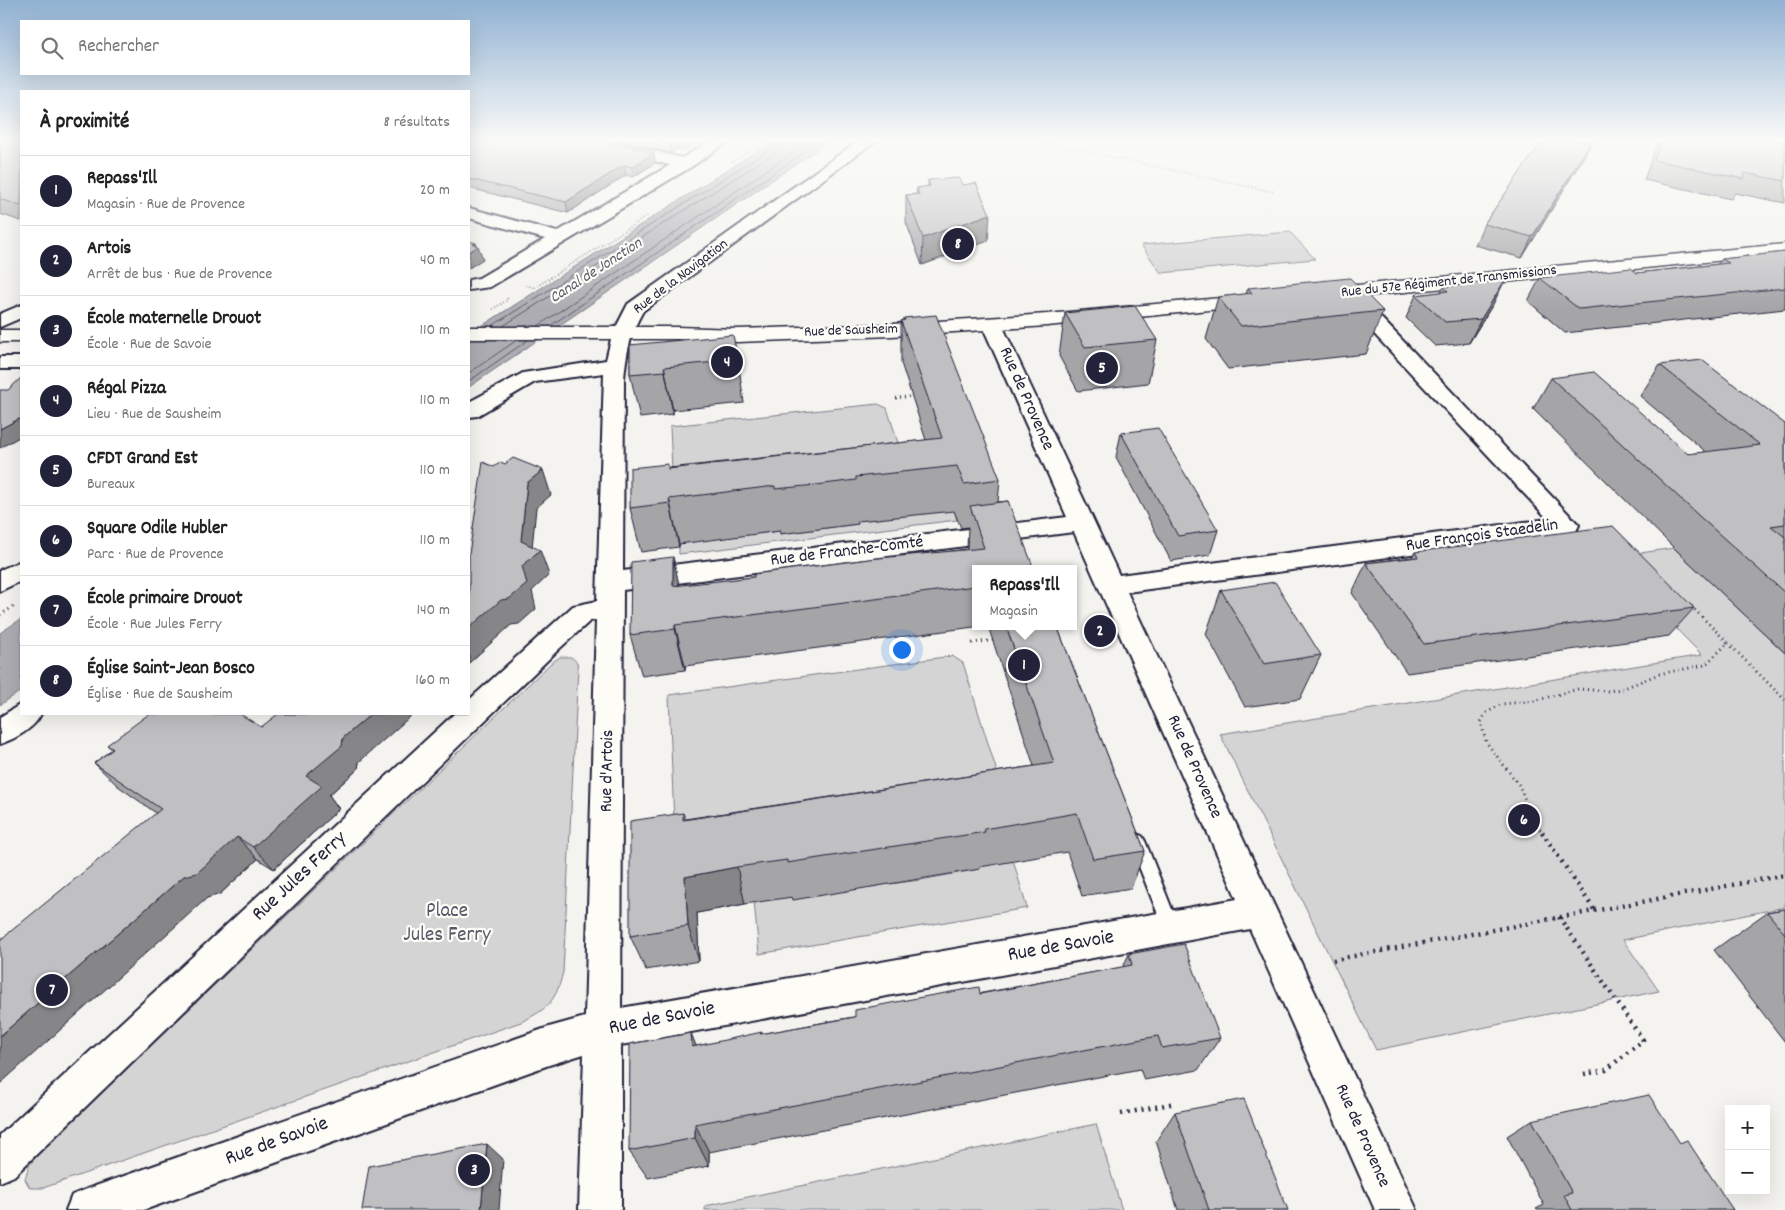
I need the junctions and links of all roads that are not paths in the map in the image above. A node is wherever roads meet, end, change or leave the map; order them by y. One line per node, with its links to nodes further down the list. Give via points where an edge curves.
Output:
1 (631, 196): 4 (street)
2 (791, 196): 18 (street, Rue de la Navigation, via 635,308)
3 (470, 213): 4 (street)
4 (561, 238): 6 (street, via 484,283)
5 (1785, 248): 7 (main road, Rue du 57e Régiment de Transmissions)
6 (470, 284)
7 (1346, 292): 8 (main road, Rue du 57e Régiment de Transmissions); 25 (street, Rue François Staedelin, via 1567,525)
8 (1306, 296)
9 (1276, 299): 12 (main road)
10 (20, 311): 11 (street)
11 (0, 321)
12 (992, 325): 18 (main road, Rue de Sausheim, via 709,336); 22 (street, Rue de Provence)
13 (470, 333): 16 (main road)
14 (0, 336): 15 (main road)
15 (20, 336)
16 (561, 338): 17 (main road); 18 (main road)
17 (470, 343)
18 (618, 347): 21 (street, via 530,377); 26 (street, Rue d'Artois)
19 (0, 363): 20 (street)
20 (20, 363)
21 (470, 410)
22 (1083, 523): 25 (street, Rue de Provence); 26 (street, Rue de Franche-Comté, via 1021,538)
23 (20, 571): 24 (street)
24 (0, 582)
25 (1111, 585): 30 (street, Rue de Provence)
26 (610, 595): 32 (street, Rue d'Artois); 33 (street, Rue Jules Ferry, via 582,613)
27 (26, 715): 28 (street)
28 (0, 732)
29 (1131, 824): 31 (lane)
30 (1260, 911): 31 (street, Rue de Savoie); 36 (street, Rue de Provence)
31 (1171, 927): 32 (street, Rue de Savoie)
32 (603, 1030): 34 (street, Rue de Savoie, via 549,1046); 35 (street, Rue d'Artois)
33 (0, 1162)
34 (87, 1210)
35 (600, 1210)
36 (1396, 1210)

